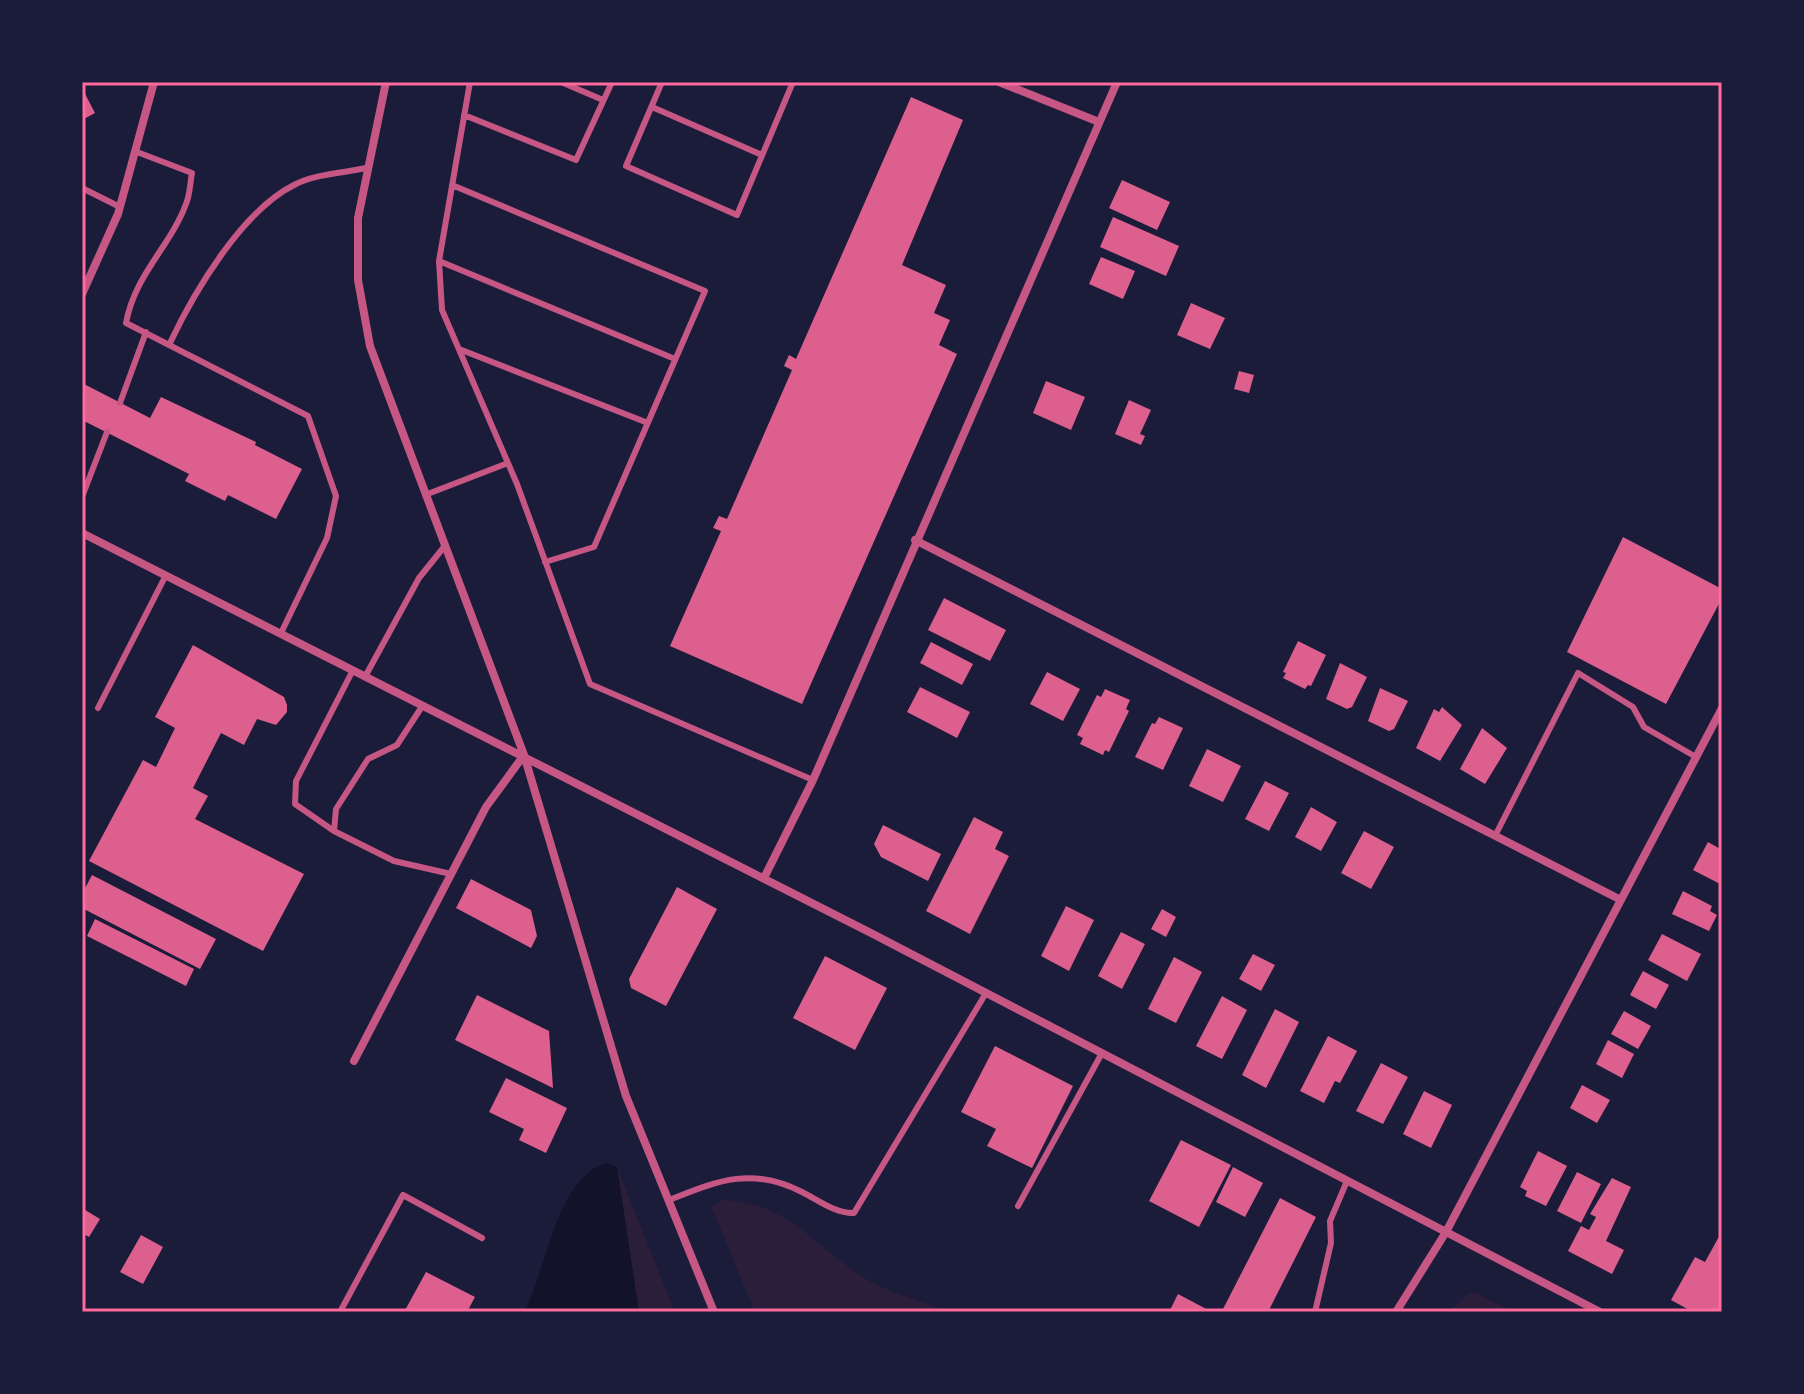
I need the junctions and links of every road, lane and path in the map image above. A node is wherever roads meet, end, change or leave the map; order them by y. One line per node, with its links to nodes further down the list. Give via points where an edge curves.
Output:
1 (154, 82): 15 (street)
2 (386, 82): 17 (street)
3 (470, 82): 13 (lane)
4 (561, 82): 11 (lane)
5 (612, 82): 11 (lane)
6 (662, 82): 12 (lane)
7 (780, 82): 10 (lane)
8 (999, 82): 14 (street)
9 (1117, 82): 14 (street)
10 (792, 84): 16 (lane)
11 (603, 100): 13 (lane, via 576,160)
12 (652, 107): 16 (lane); 16 (lane, via 626,166 737,215)
13 (464, 115): 18 (lane)
14 (1099, 122): 34 (street)
15 (137, 152): 20 (street); 23 (lane, via 192,173 186,204 129,305 126,323)
16 (762, 155)
17 (366, 168): 24 (lane, via 295,184 255,215 190,299); 31 (street, via 358,218 358,280 370,346)
18 (452, 185): 21 (lane); 26 (lane, via 705,291)
19 (82, 188): 20 (lane)
20 (120, 207): 22 (street)
21 (439, 261): 25 (lane, via 442,310); 26 (lane)
22 (82, 294)
23 (146, 332): 24 (lane); 27 (lane)
24 (170, 343): 38 (lane, via 308,416 336,496 327,538)
25 (459, 349): 28 (lane); 30 (lane)
26 (675, 359): 28 (lane)
27 (120, 403)
28 (648, 423): 36 (lane, via 594,547)
29 (107, 432): 32 (lane)
30 (508, 463): 31 (lane); 36 (lane)
31 (424, 495): 35 (street)
32 (82, 497)
33 (82, 533): 37 (street)
34 (915, 540): 46 (street); 48 (street)
35 (444, 547): 40 (lane, via 419,578); 44 (street)
36 (545, 562): 46 (lane, via 590,684)
37 (166, 575): 38 (street); 42 (lane)
38 (281, 633): 39 (street)
39 (353, 670): 40 (street); 47 (lane, via 296,781 295,804)
40 (366, 675): 41 (street)
41 (423, 705): 44 (street); 47 (lane, via 397,745 368,759 336,809)
42 (98, 708)
43 (1722, 708): 45 (street)
44 (524, 755): 49 (street, via 486,807); 50 (street); 56 (street, via 626,1096)
45 (1696, 757): 48 (lane, via 1644,727 1633,707 1578,673); 51 (street)
46 (813, 780): 50 (street)
47 (334, 831): 49 (lane, via 394,861)
48 (1496, 834): 51 (street)
49 (451, 874): 54 (street)
50 (764, 878): 52 (street)
51 (1621, 900): 58 (street)
52 (986, 993): 53 (street); 56 (lane, via 854,1213 792,1187 756,1179 721,1179)
53 (1102, 1053): 55 (street); 57 (lane)
54 (354, 1061)
55 (1347, 1181): 58 (street); 62 (lane, via 1330,1221 1331,1243)
56 (669, 1200): 61 (street)
57 (1018, 1206)
58 (1446, 1232): 63 (street); 64 (street)
59 (482, 1238): 60 (lane, via 403,1195)
60 (340, 1312)
61 (714, 1312)
62 (1315, 1312)
63 (1396, 1312)
64 (1600, 1312)

